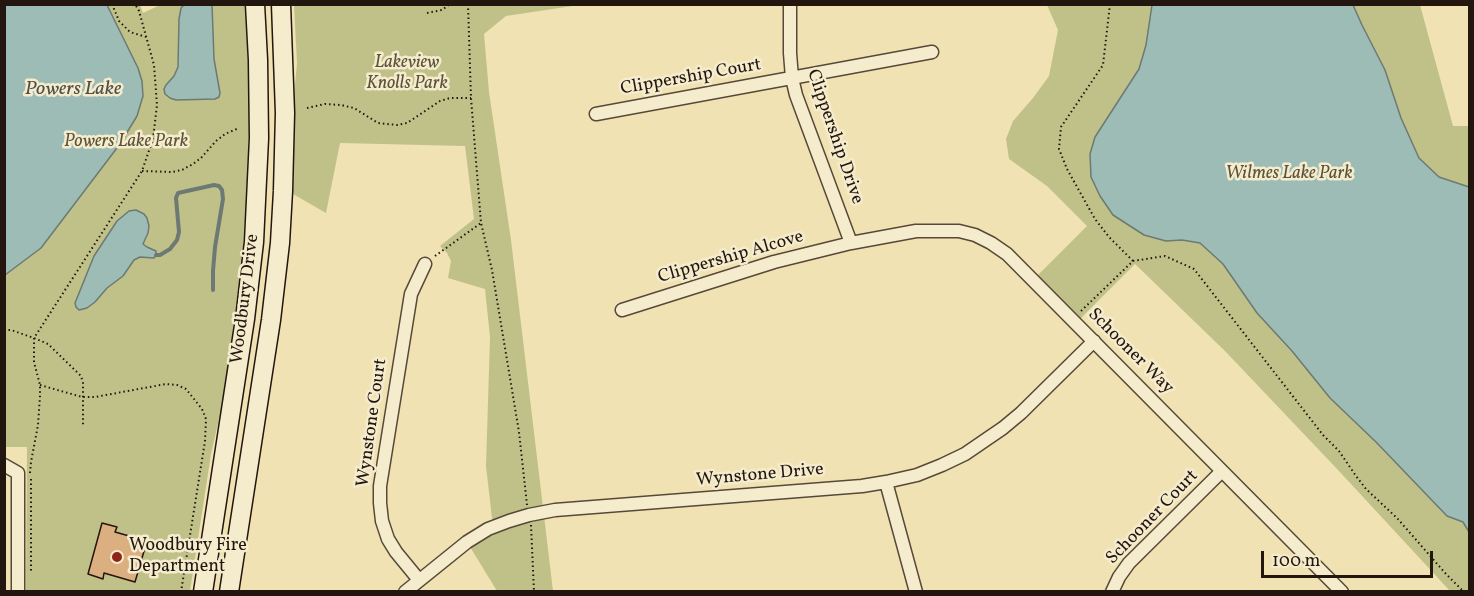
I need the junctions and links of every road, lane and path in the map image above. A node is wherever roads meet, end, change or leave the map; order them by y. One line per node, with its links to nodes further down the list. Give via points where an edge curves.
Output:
1 (112, 4): 10 (path, via 119,21 130,32)
2 (135, 4): 10 (path)
3 (255, 4): 43 (main road, Woodbury Drive, via 259,121 254,242)
4 (281, 4): 44 (main road, Woodbury Drive, via 285,139 278,260)
5 (450, 4): 9 (path)
6 (468, 4): 13 (path)
7 (790, 4): 12 (street, Clippership Drive)
8 (1110, 4): 20 (path, via 1103,65 1061,127 1059,149 1095,219)
9 (427, 13)
10 (146, 37): 17 (path, via 154,65 157,105 153,139)
11 (932, 52): 12 (street, Clippership Court)
12 (792, 78): 15 (street, Clippership Court); 19 (street, Clippership Drive)
13 (471, 98): 14 (path, via 441,100 407,123 397,125 378,123 341,105); 18 (path)
14 (307, 108)
15 (596, 114)
16 (238, 128): 17 (path, via 182,170)
17 (142, 171): 25 (path)
18 (482, 224): 21 (path); 37 (path, via 519,432)
19 (852, 243): 22 (street, Clippership Alcove, via 774,262); 23 (street, Schooner Way, via 916,231 975,235 1007,254)
20 (1133, 261): 23 (path); 50 (path, via 1165,256 1194,269 1366,489)
21 (425, 264): 40 (street, Wynstone Court, via 411,294 380,486 382,521 388,539)
22 (622, 310)
23 (1072, 320): 26 (street, Schooner Way)
24 (4, 330): 25 (path)
25 (34, 338): 27 (path, via 34,362); 28 (path, via 48,344 81,376)
26 (1094, 341): 32 (street, Schooner Way); 35 (street, Wynstone Drive, via 1021,413 984,442 942,465)
27 (40, 384): 28 (path); 30 (path)
28 (82, 398): 29 (path); 42 (path, via 166,384 186,389 202,409 206,419 205,441)
29 (83, 425)
30 (31, 462)
31 (4, 465): 33 (street)
32 (1222, 471): 48 (street, Schooner Court, via 1130,563); 49 (street, Schooner Way)
33 (18, 473): 34 (street); 41 (street)
34 (4, 476)
35 (886, 482): 40 (street, Wynstone Drive, via 529,515 488,529); 47 (street)
36 (32, 488): 39 (path)
37 (527, 506)
38 (531, 525): 46 (path)
39 (31, 580)
40 (419, 580): 45 (street, Wynstone Drive)
41 (18, 591)
42 (181, 591)
43 (203, 591)
44 (229, 591)
45 (405, 591)
46 (534, 591)
47 (916, 591)
48 (1112, 591)
49 (1342, 591)
50 (1464, 591)

